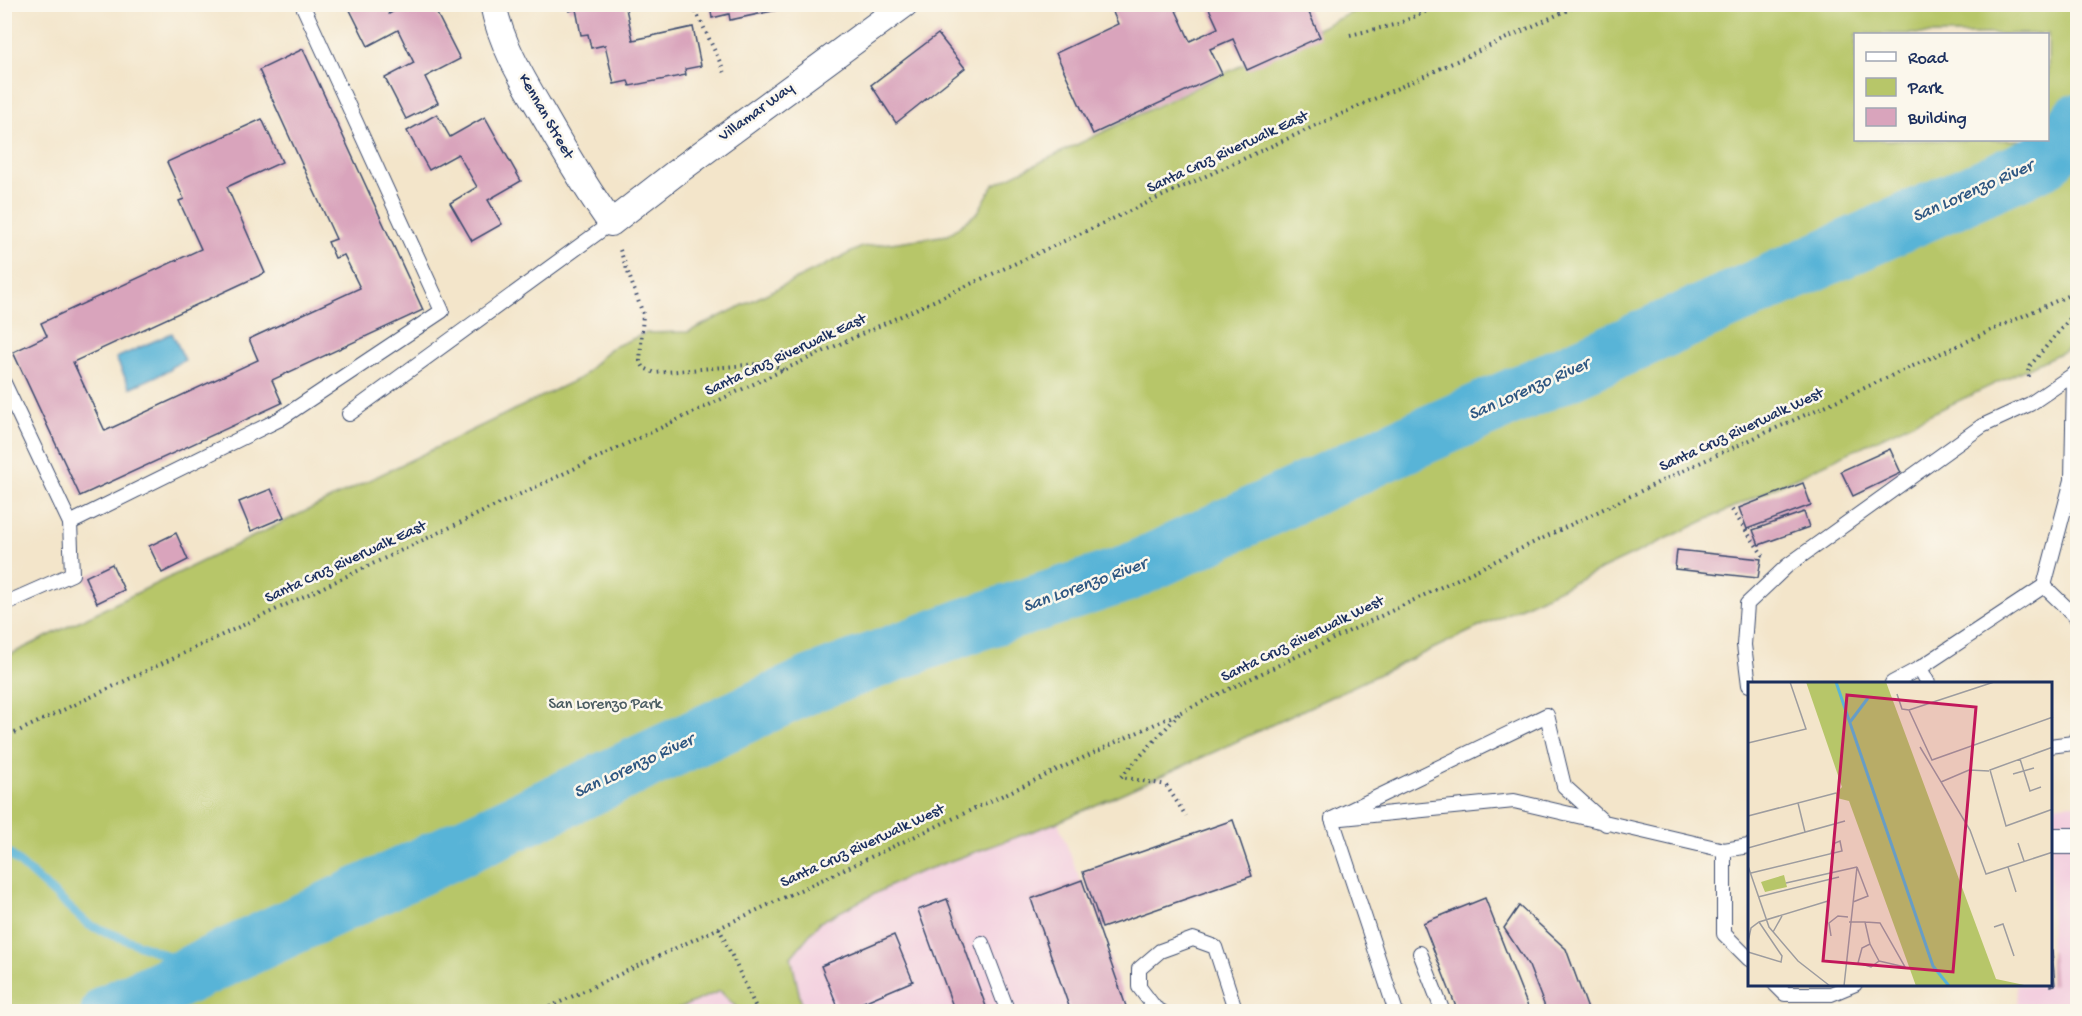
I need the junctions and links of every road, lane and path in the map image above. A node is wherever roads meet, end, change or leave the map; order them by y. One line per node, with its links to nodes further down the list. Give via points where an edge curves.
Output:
1 (302, 4): 17 (lane, via 442,311 280,419)
2 (493, 4): 9 (street, Kennan Street, via 527,87)
3 (686, 4): 8 (path, via 697,13)
4 (905, 4): 9 (street, Villamar Way)
5 (1442, 4): 7 (path, via 1398,24)
6 (1581, 4): 12 (path, Santa Cruz Riverwalk East)
7 (1350, 35)
8 (726, 75)
9 (611, 223): 12 (path, via 643,314 640,361 644,368 655,373 770,363); 15 (lane)
10 (2078, 291): 26 (path, Santa Cruz Riverwalk West, via 1697,464)
11 (2078, 309): 14 (path, via 2028,368)
12 (783, 370): 28 (path, Santa Cruz Riverwalk East)
13 (4, 383): 17 (lane)
14 (2031, 404): 18 (lane, via 1982,426); 19 (lane, via 2074,374 2072,480)
15 (349, 414)
16 (1732, 510): 18 (path, via 1765,559)
17 (70, 523): 20 (lane, via 72,574)
18 (1787, 566): 23 (lane, via 1747,604 1744,645)
19 (2044, 586): 21 (lane); 22 (lane)
20 (4, 604)
21 (2078, 619)
22 (1920, 668): 24 (lane); 25 (lane)
23 (1749, 682)
24 (1894, 682)
25 (1927, 682)
26 (1182, 712): 30 (path, via 1121,777 1166,785); 37 (path, Santa Cruz Riverwalk West)
27 (2078, 735): 29 (lane, via 2073,743)
28 (4, 738)
29 (2052, 746)
30 (1186, 816)
31 (1332, 819): 32 (lane, via 1514,801); 32 (lane, via 1547,715 1564,786); 48 (lane)
32 (1606, 824): 36 (lane)
33 (2052, 841): 34 (street)
34 (2078, 841)
35 (1748, 846): 36 (lane)
36 (1724, 850): 40 (lane, via 1724,934)
37 (719, 928): 43 (path, Santa Cruz Riverwalk West); 44 (path)
38 (982, 943): 45 (lane)
39 (1420, 953): 49 (lane)
40 (1748, 958)
41 (1777, 986): 42 (lane, via 1785,994 1832,994)
42 (1850, 986)
43 (539, 1011)
44 (758, 1011)
45 (1008, 1011)
46 (1162, 1011): 47 (lane, via 1139,987 1139,969 1160,951 1193,939 1215,947)
47 (1236, 1011)
48 (1396, 1011)
49 (1443, 1011)

